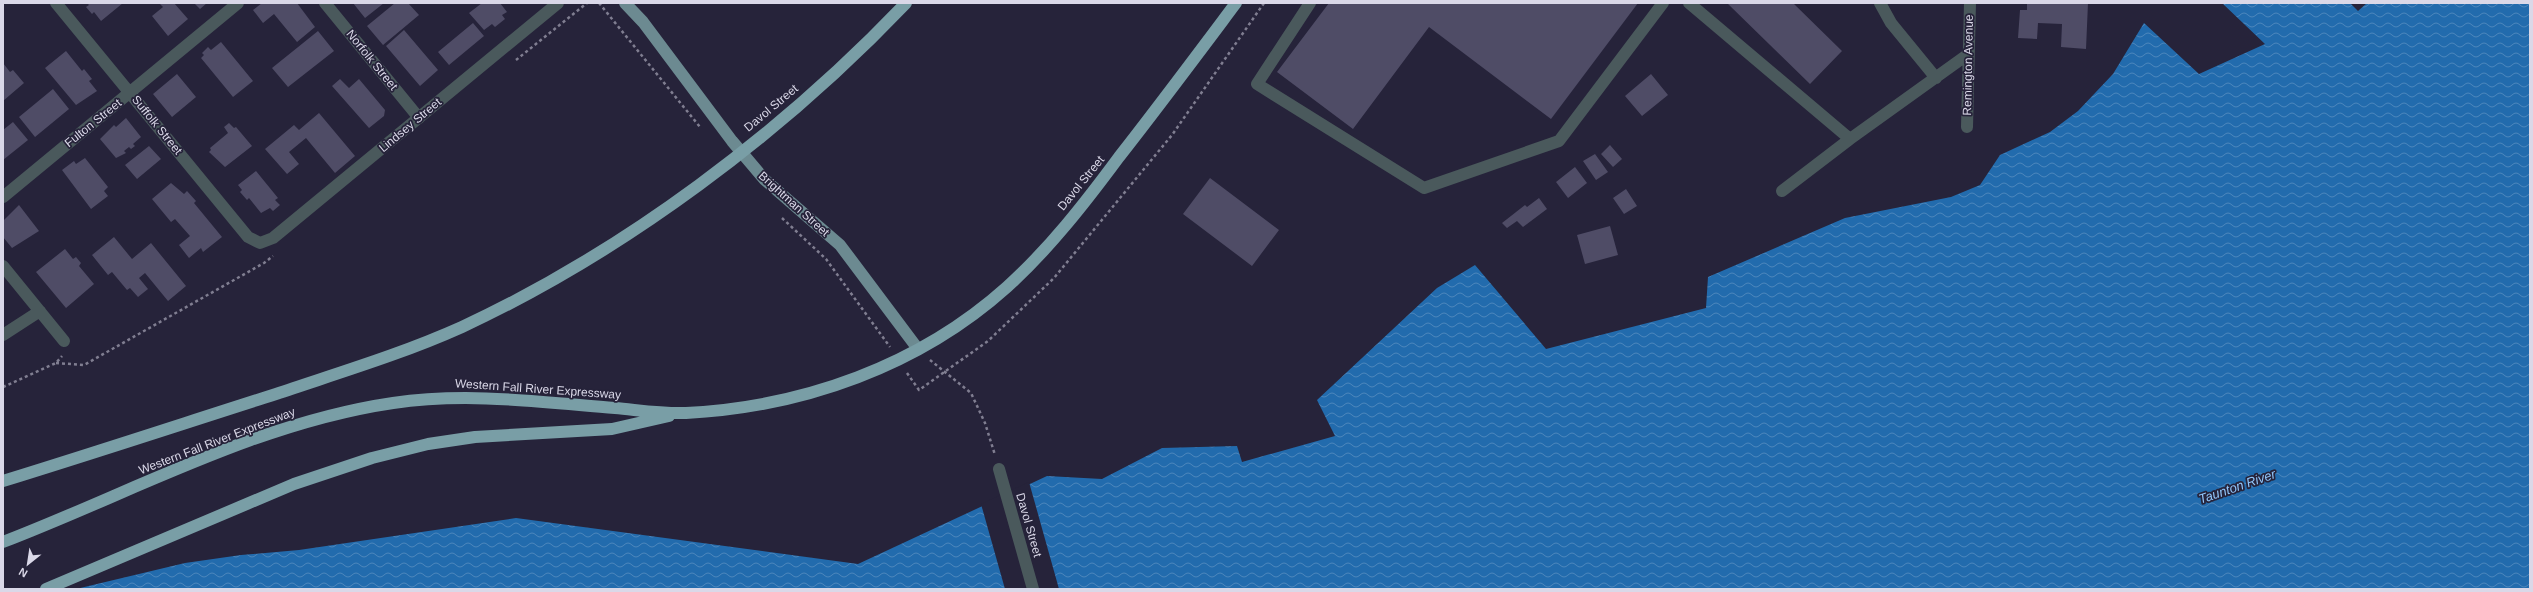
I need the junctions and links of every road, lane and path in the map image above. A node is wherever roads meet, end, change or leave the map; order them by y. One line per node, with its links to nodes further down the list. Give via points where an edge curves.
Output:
1 (56, 3): 17 (street, Suffolk Street)
2 (238, 3): 17 (street, Fulton Street)
3 (325, 3): 18 (street, Norfolk Street)
4 (558, 3): 18 (street, Lindsey Street)
5 (599, 3): 20 (path)
6 (625, 3): 22 (main road, Brightman Street, via 643,22)
7 (906, 3): 22 (highway, Davol Street, via 834,74)
8 (1236, 3): 32 (highway, Davol Street, via 1103,179 1044,251 988,303)
9 (1264, 3): 33 (path, via 1172,135 1054,278 988,341)
10 (1310, 3): 11 (street, via 1257,84 1424,188 1559,142)
11 (1663, 3)
12 (1689, 3): 21 (street)
13 (1880, 3): 16 (street, via 1891,23)
14 (1970, 3): 15 (street, Remington Avenue)
15 (1967, 56): 16 (street); 19 (street, Remington Avenue)
16 (1936, 78): 21 (street)
17 (130, 92): 24 (street, Fulton Street); 26 (street, Suffolk Street, via 248,237)
18 (419, 118): 26 (street, Lindsey Street, via 273,238)
19 (1967, 127)
20 (704, 132)
21 (1850, 139): 23 (street)
22 (741, 151): 32 (main road, Brightman Street, via 765,180 840,245); 38 (highway, Western Fall River Expressway, via 626,236 542,286 462,327 376,361)
23 (1782, 191)
24 (3, 197)
25 (780, 216): 31 (path, via 826,259)
26 (260, 243)
27 (3, 266): 28 (street)
28 (40, 311): 29 (street); 30 (street)
29 (3, 335)
30 (64, 341): 34 (path, via 66,352 56,363)
31 (891, 348)
32 (918, 349): 33 (path); 36 (highway, Western Fall River Expressway, via 866,375 795,397 738,408)
33 (944, 372): 35 (path); 37 (path, via 971,393 985,423)
34 (3, 388)
35 (919, 390)
36 (682, 413): 39 (highway, Western Fall River Expressway, via 472,398 422,399 365,407 320,418 262,437); 40 (highway, via 612,429 475,437 428,444 372,458 294,484)
37 (999, 469): 41 (street, Davol Street)
38 (3, 481)
39 (3, 542)
40 (46, 589)
41 (1033, 589)

